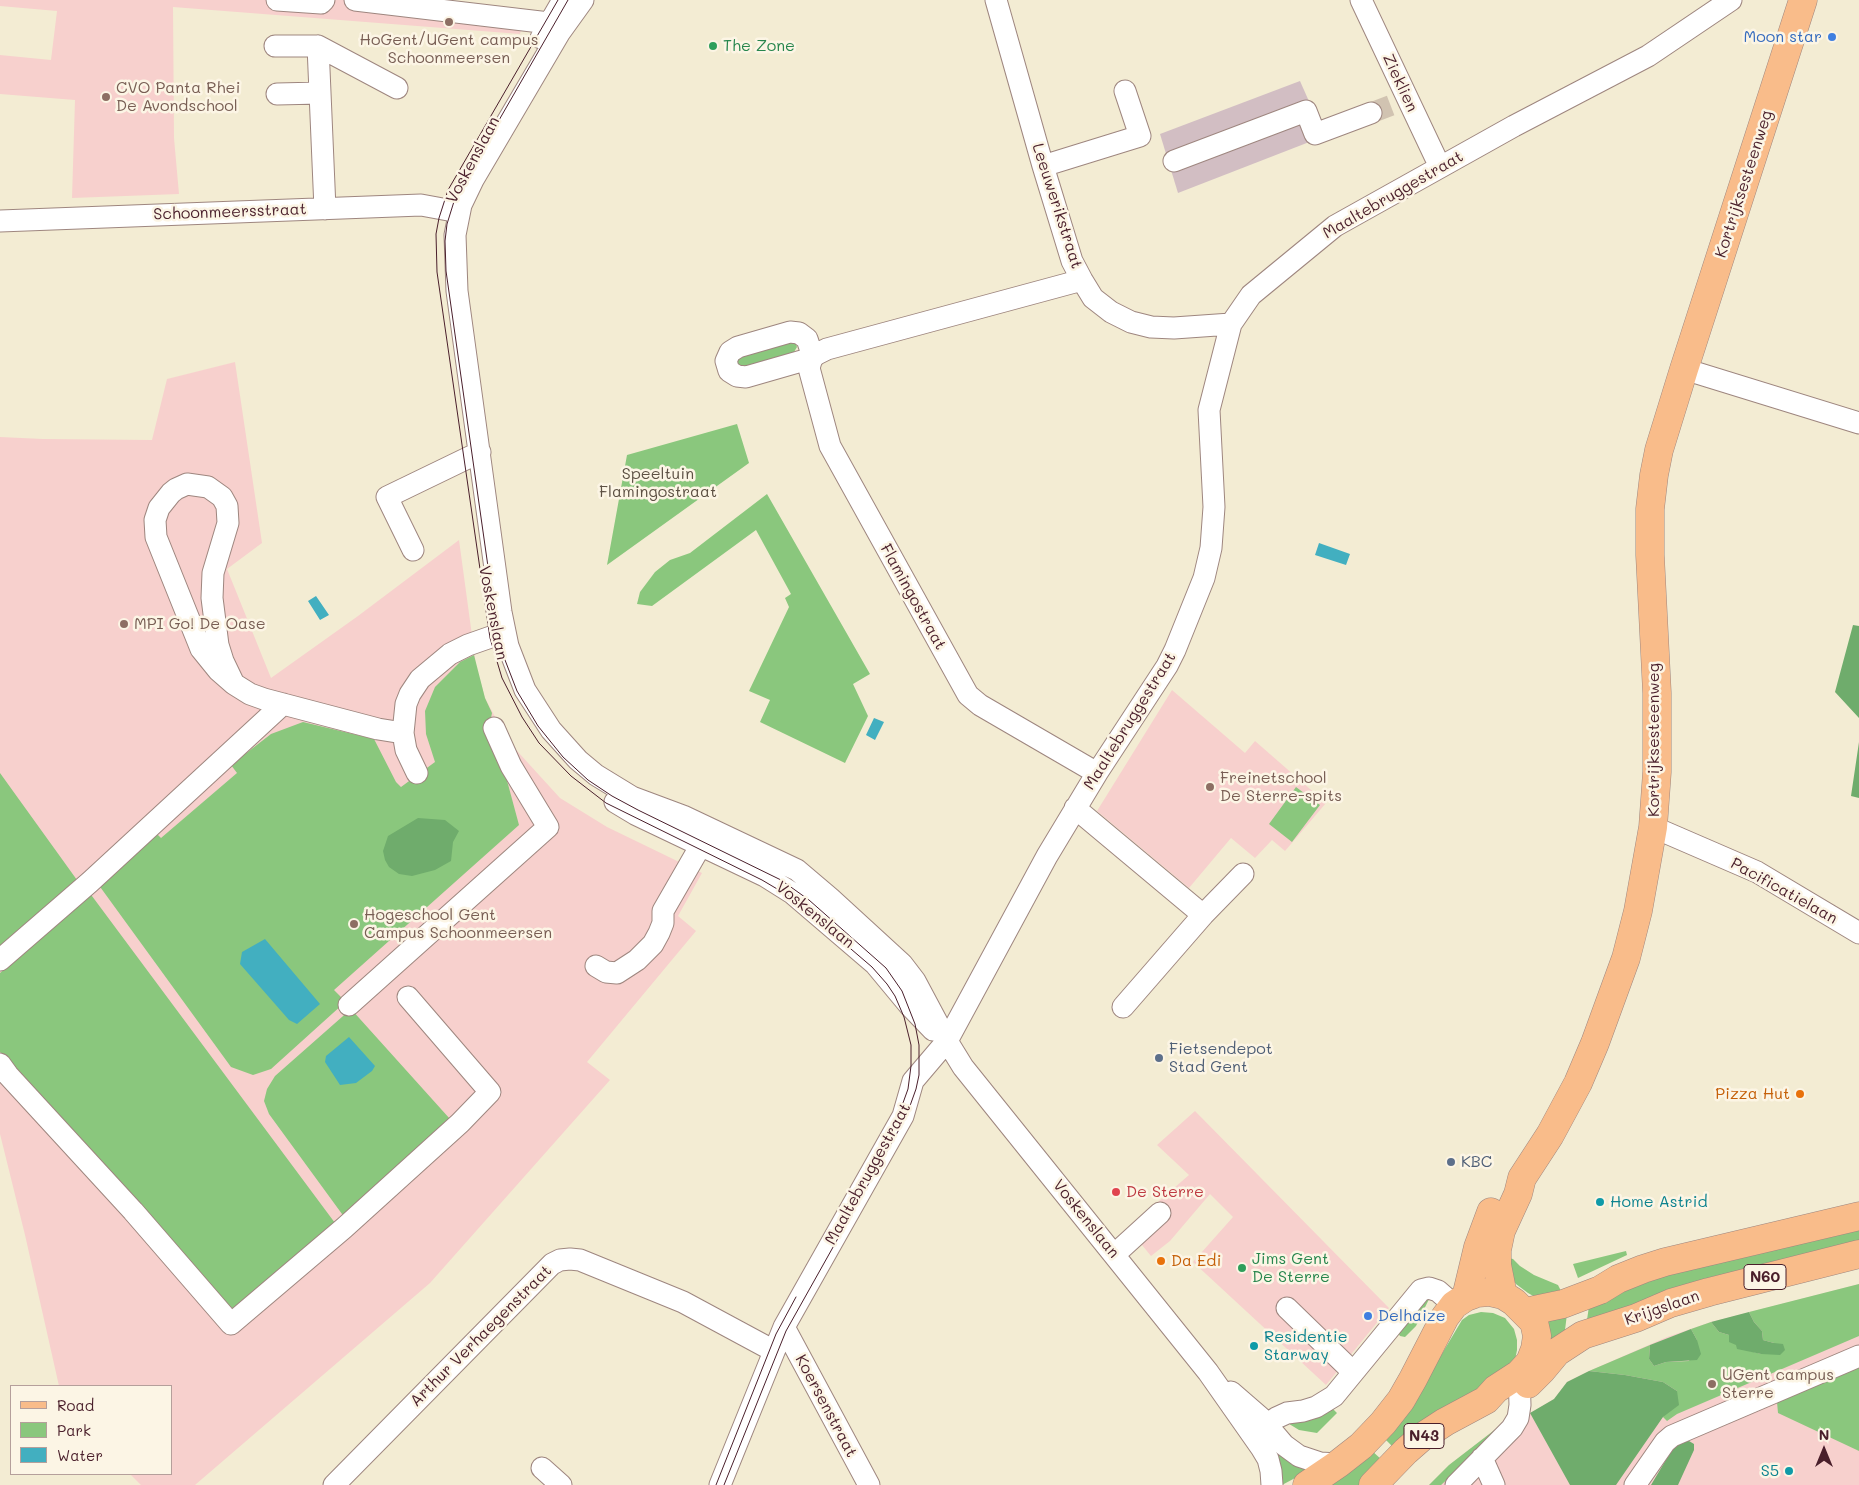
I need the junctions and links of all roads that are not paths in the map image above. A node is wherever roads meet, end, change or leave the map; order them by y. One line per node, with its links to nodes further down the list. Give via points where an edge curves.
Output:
1 (277, 0): 2 (street, via 321,3)
2 (324, 0)
3 (355, 0): 10 (street)
4 (563, 0): 11 (street, Voskenslaan)
5 (583, 0): 23 (street, Voskenslaan, via 560,32 464,198)
6 (996, 0): 20 (street, Leeuwerikstraat)
7 (1361, 0): 21 (street, Zieklien, via 1400,102)
8 (1731, 0): 21 (street, Maaltebruggestraat, via 1648,56)
9 (1803, 0): 27 (main road, Kortrijksesteenweg)
10 (378, 1): 11 (street)
11 (549, 23): 23 (street, Voskenslaan, via 459,180)
12 (275, 46): 13 (street)
13 (318, 46): 14 (street); 16 (street)
14 (397, 88)
15 (1125, 91): 20 (street, via 1140,136)
16 (320, 92): 17 (street); 22 (street)
17 (277, 94)
18 (1372, 113): 19 (street, via 1315,134 1306,111)
19 (1174, 161)
20 (1043, 166): 25 (street, Leeuwerikstraat, via 1072,261)
21 (1440, 167): 26 (street, Maaltebruggestraat, via 1335,226 1251,295)
22 (325, 209): 23 (street, Schoonmeersstraat, via 421,205); 24 (street, Schoonmeersstraat)
23 (453, 211): 29 (street, Voskenslaan)
24 (0, 221)
25 (1082, 280): 26 (street, Leeuwerikstraat, via 1093,298 1131,322 1174,328); 36 (street, Flamingostraat, via 827,349 814,356 809,368 830,446 968,695)
26 (1231, 324): 36 (street, Maaltebruggestraat, via 1209,410 1214,507 1211,548 1204,578 1167,666)
27 (1684, 369): 28 (street); 39 (main road, Kortrijksesteenweg, via 1659,450 1650,509 1657,693)
28 (1859, 423)
29 (474, 455): 30 (street, via 387,497); 31 (street, Voskenslaan)
30 (413, 550)
31 (499, 634): 35 (street, via 450,654 420,679 406,704); 40 (street, Voskenslaan, via 506,677 520,706 542,740 561,761 601,794); 49 (street, Voskenslaan, via 536,709 550,730 578,760 632,797 683,816 806,877 902,964 915,981)
32 (234, 684): 32 (street, via 218,645 212,598 213,573 228,523 227,506 222,496 208,487 187,484 171,493 159,508 155,520 156,537 201,649); 33 (street, via 250,694)
33 (283, 704): 35 (street); 44 (street, via 90,882)
34 (494, 728): 47 (street, via 511,766 548,827)
35 (403, 733): 37 (street, via 406,750)
36 (1097, 773): 38 (street, Maaltebruggestraat)
37 (417, 774)
38 (1075, 808): 42 (street); 49 (street, Maaltebruggestraat)
39 (1654, 826): 43 (street, Pacificatielaan, via 1757,872); 51 (main road, Kortrijksesteenweg, via 1638,911 1611,1003 1578,1083)
40 (700, 845): 45 (street, via 663,911 663,923 653,944 617,973 606,972); 49 (street, Voskenslaan, via 778,883 805,903 879,967 921,1019)
41 (1243, 874): 42 (street)
42 (1203, 915): 48 (street)
43 (1859, 933)
44 (0, 960)
45 (596, 966)
46 (408, 997): 50 (street, via 490,1092 344,1228 231,1324)
47 (349, 1006)
48 (1123, 1007)
49 (947, 1041): 54 (street, Voskenslaan, via 963,1067); 60 (street, Maaltebruggestraat, via 913,1081 902,1116)
50 (0, 1064)
51 (1522, 1178): 56 (main road, Kortrijksesteenweg, via 1498,1243 1497,1265); 57 (main road, Kortrijksesteenweg, via 1507,1188 1492,1211)
52 (1160, 1213): 54 (street)
53 (1859, 1216): 59 (main road, N60, via 1665,1262 1578,1298)
54 (1115, 1254): 63 (street, Voskenslaan)
55 (1859, 1254): 65 (main road, Krijgslaan / N60, via 1709,1292 1583,1336 1557,1352 1533,1380)
56 (1502, 1295): 57 (main road, via 1477,1293); 59 (main road)
57 (1460, 1301): 64 (street, via 1429,1288 1422,1290); 69 (main road, Kortrijksesteenweg / N43, via 1445,1316 1401,1400 1372,1435)
58 (1287, 1308): 64 (street)
59 (1525, 1312): 65 (main road, via 1534,1322 1535,1349)
60 (784, 1327): 61 (street, Maaltebruggestraat); 74 (street, Koersenstraat)
61 (774, 1352): 71 (street, Arthur Verhaegenstraat, via 683,1302 580,1260 560,1260 552,1264); 73 (street, Maaltebruggestraat)
62 (1859, 1356): 80 (street, via 1672,1436)
63 (1208, 1372): 69 (street, Voskenslaan, via 1299,1456 1320,1463); 75 (street, Voskenslaan, via 1268,1459)
64 (1354, 1372): 67 (street, via 1326,1402)
65 (1519, 1382): 66 (main road, Krijgslaan / N60, via 1501,1400); 68 (street, via 1516,1436)
66 (1486, 1400): 77 (main road, N43, via 1422,1438)
67 (1276, 1418)
68 (1482, 1458): 78 (street); 79 (street)
69 (1338, 1464): 76 (main road, Kortrijksesteenweg / N43)
70 (542, 1468): 72 (street)
71 (343, 1481)
72 (560, 1485)
73 (720, 1485)
74 (869, 1485)
75 (1272, 1485)
76 (1307, 1485)
77 (1373, 1485)
78 (1456, 1485)
79 (1494, 1485)
80 (1635, 1485)

